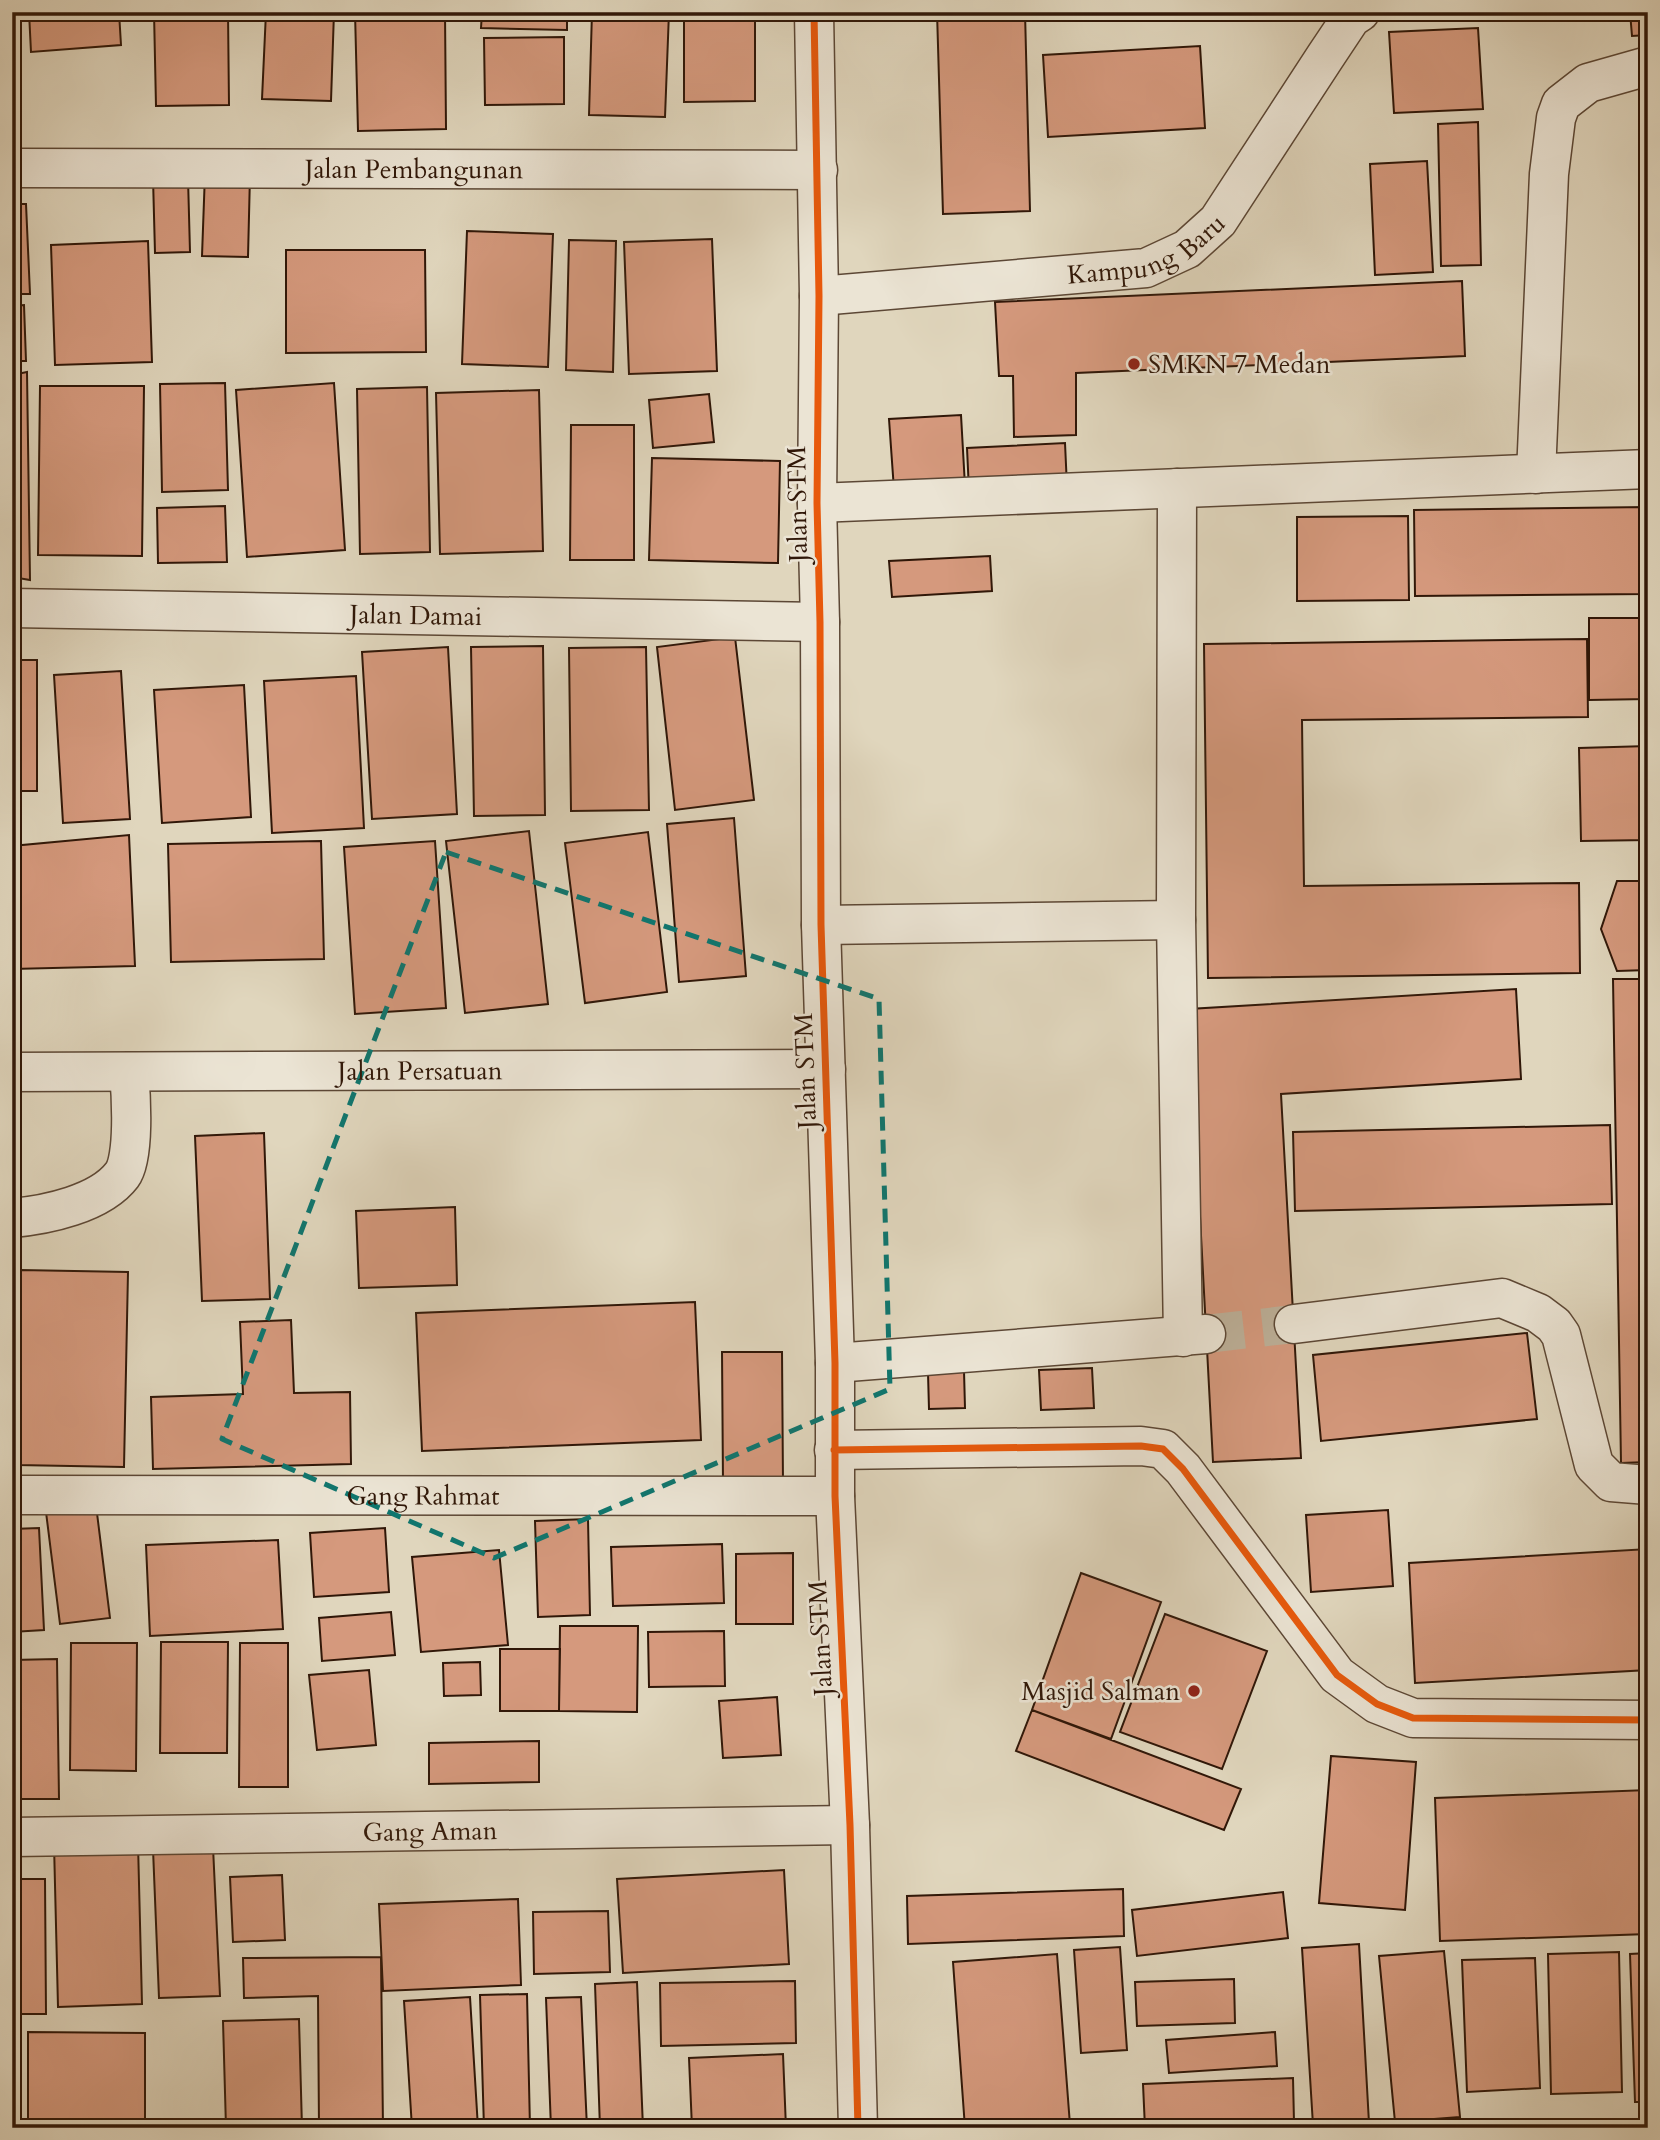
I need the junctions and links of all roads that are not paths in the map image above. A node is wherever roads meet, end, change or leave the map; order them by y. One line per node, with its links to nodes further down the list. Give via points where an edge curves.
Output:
1 (814, 12): 5 (street, Jalan STM)
2 (1360, 12): 6 (street, Kampung Baru, via 1351,18 1219,221 1187,249 1146,268)
3 (1648, 66): 8 (street, via 1588,83 1561,104 1556,118 1549,174)
4 (12, 168): 5 (street, Jalan Pembangunan)
5 (818, 170): 6 (street, Jalan STM)
6 (819, 296): 10 (street, Jalan STM)
7 (1648, 469): 8 (street)
8 (1535, 474): 9 (street)
9 (1177, 488): 10 (street); 13 (street)
10 (817, 503): 12 (street, Jalan STM)
11 (12, 608): 12 (street, Jalan Damai)
12 (820, 622): 14 (street, Jalan STM)
13 (1176, 920): 14 (street); 20 (street, via 1195,1335)
14 (821, 925): 15 (street, Jalan STM)
15 (826, 1069): 17 (street, Jalan Persatuan); 20 (street, Jalan STM)
16 (12, 1072): 17 (street, Jalan Persatuan)
17 (129, 1072): 18 (street, via 132,1101 123,1174 104,1191 75,1205)
18 (12, 1218)
19 (1294, 1324): 22 (street, via 1502,1298 1538,1313 1561,1335 1594,1465 1611,1482)
20 (835, 1363): 21 (street, Jalan STM)
21 (834, 1450): 24 (street, Jalan STM); 25 (street, via 1142,1446 1163,1450 1183,1469 1337,1675 1377,1704 1413,1718)
22 (1648, 1485)
23 (12, 1495): 24 (street, Gang Rahmat)
24 (835, 1496): 26 (street, Jalan STM)
25 (1648, 1720)
26 (850, 1825): 27 (street, Gang Aman); 28 (street, Jalan STM)
27 (12, 1837)
28 (858, 2128)

